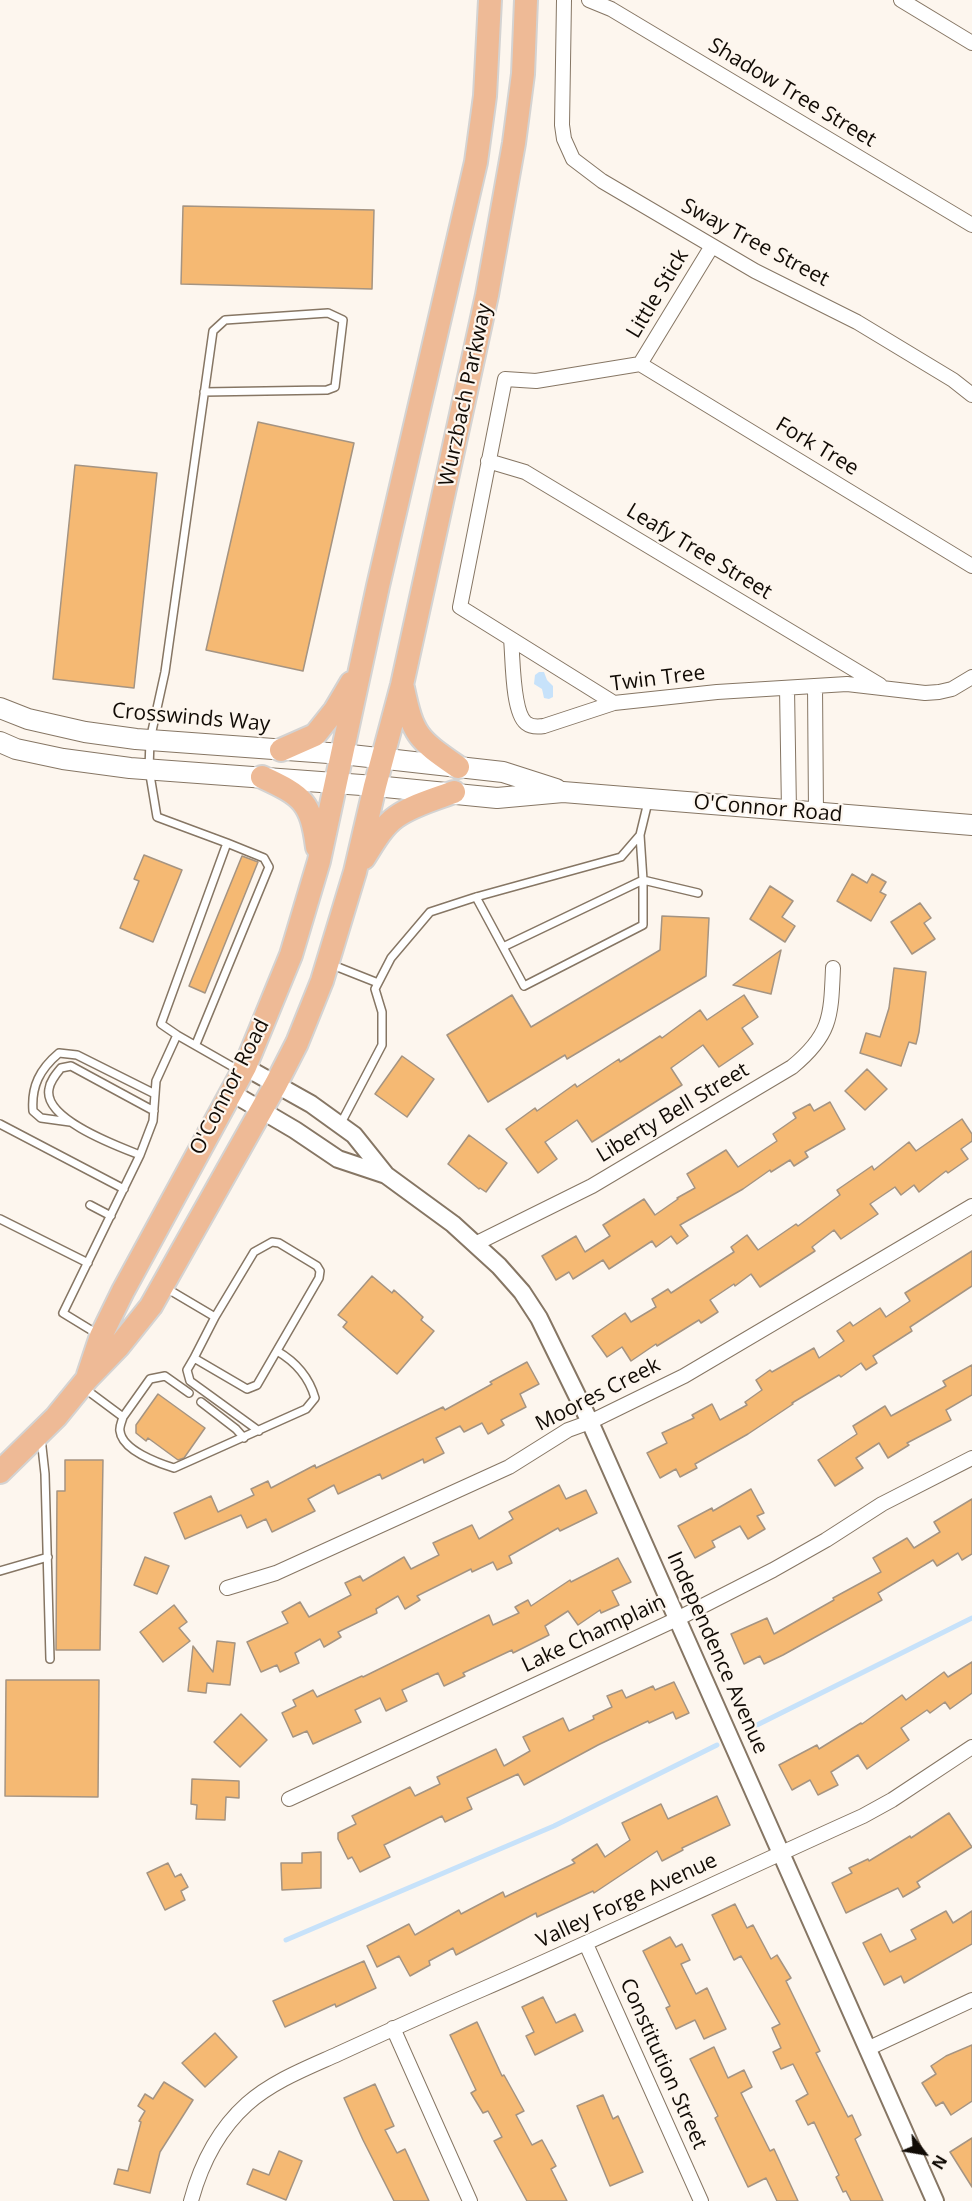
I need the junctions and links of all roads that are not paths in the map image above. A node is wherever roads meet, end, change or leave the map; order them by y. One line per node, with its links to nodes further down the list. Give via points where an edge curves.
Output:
1 (490, 0): 15 (highway, Wurzbach Parkway, via 485,96 476,162)
2 (526, 0): 17 (highway, Wurzbach Parkway, via 523,74 514,143 487,295)
3 (564, 0): 8 (street, Sway Tree Street, via 562,125 573,159 602,182)
4 (589, 0): 7 (street, Shadow Tree Street, via 611,9)
5 (902, 0): 6 (street)
6 (972, 43)
7 (972, 225)
8 (712, 246): 9 (street, Little Stick); 11 (street, Sway Tree Street, via 857,322)
9 (640, 364): 12 (street, via 536,381 505,379); 13 (street, Fork Tree)
10 (204, 392): 10 (lane, via 213,331 225,320 328,313 342,321 335,387); 23 (lane, via 165,672)
11 (972, 395)
12 (488, 461): 14 (street, via 460,607); 20 (street, Leafy Tree Street, via 525,472)
13 (972, 566)
14 (511, 639): 21 (street); 21 (street, Twin Tree, via 517,704 527,724 544,726)
15 (360, 666): 25 (highway, via 335,710 315,735); 26 (highway, Wurzbach Parkway)
16 (972, 676): 20 (street, Twin Tree, via 939,692)
17 (402, 685): 27 (highway, Wurzbach Parkway); 28 (highway, via 419,737)
18 (815, 686): 19 (street, Twin Tree); 20 (street, Twin Tree); 37 (street)
19 (787, 688): 21 (street, Twin Tree); 36 (street)
20 (885, 688)
21 (614, 703)
22 (0, 708): 23 (main road, Crosswinds Way, via 85,732)
23 (150, 740): 25 (main road, Crosswinds Way); 29 (lane)
24 (0, 742): 29 (main road, via 63,759)
25 (281, 750): 26 (main road, Crosswinds Way)
26 (342, 754): 27 (main road, Crosswinds Way); 31 (highway, Wurzbach Parkway)
27 (382, 759): 28 (main road, O'Connor Road); 32 (highway, Wurzbach Parkway)
28 (458, 767): 34 (main road, O'Connor Road, via 503,772)
29 (149, 769): 30 (main road); 40 (lane, via 157,817)
30 (262, 777): 31 (main road); 41 (highway, via 286,788 307,805)
31 (335, 783): 32 (main road, O'Connor Road); 41 (highway, O'Connor Road)
32 (375, 786): 33 (main road, O'Connor Road); 42 (highway, O'Connor Road)
33 (454, 792): 34 (main road, O'Connor Road, via 496,798); 42 (highway, via 396,817 379,834)
34 (563, 792): 35 (main road, O'Connor Road)
35 (649, 799): 36 (main road, O'Connor Road); 39 (lane)
36 (789, 810): 37 (main road, O'Connor Road)
37 (816, 813): 38 (main road, O'Connor Road)
38 (972, 825)
39 (639, 835): 43 (lane); 45 (lane, via 621,857)
40 (227, 843): 50 (lane, via 161,1024); 51 (lane, via 264,858 269,867)
41 (319, 861): 52 (highway, O'Connor Road, via 291,955)
42 (355, 872): 47 (highway, O'Connor Road)
43 (643, 880): 44 (lane); 46 (lane); 46 (lane, via 643,925 524,986)
44 (698, 893)
45 (476, 897): 46 (lane); 49 (lane, via 430,912 391,958)
46 (503, 947)
47 (327, 963): 49 (lane); 53 (highway, O'Connor Road, via 297,1043)
48 (833, 968): 68 (street, Liberty Bell Street, via 826,1029 812,1050 792,1067 591,1186)
49 (378, 983): 60 (lane, via 375,989 382,1012 382,1045)
50 (177, 1035): 51 (lane); 55 (lane, via 156,1081)
51 (196, 1044): 52 (lane)
52 (244, 1069): 53 (street, Independence Avenue); 54 (highway, O'Connor Road)
53 (276, 1084): 57 (highway, O'Connor Road); 60 (street, Independence Avenue)
54 (232, 1093): 57 (street, Independence Avenue); 72 (highway, O'Connor Road)
55 (155, 1094): 56 (lane); 58 (lane, via 77,1055 59,1053 47,1063 35,1083 33,1111 41,1118)
56 (154, 1110): 58 (lane, via 71,1066 61,1068 48,1090 51,1105); 61 (lane)
57 (261, 1110): 62 (street, Independence Avenue, via 338,1159); 70 (highway, O'Connor Road)
58 (70, 1122): 61 (lane)
59 (0, 1124): 63 (lane)
60 (340, 1125): 62 (street, Independence Avenue, via 354,1135)
61 (140, 1155): 63 (lane)
62 (386, 1175): 68 (street, Independence Avenue)
63 (124, 1189): 66 (lane)
64 (90, 1205): 66 (lane)
65 (972, 1206): 79 (street, Moores Creek, via 725,1353)
66 (111, 1216): 69 (lane)
67 (0, 1219): 69 (lane)
68 (475, 1244): 79 (street, Independence Avenue, via 527,1301)
69 (88, 1263): 72 (lane, via 63,1313)
70 (162, 1286): 71 (lane); 75 (highway, O'Connor Road, via 119,1346)
71 (215, 1317): 73 (lane, via 254,1252 265,1244 279,1243 320,1271); 74 (lane)
72 (101, 1336): 75 (highway, O'Connor Road)
73 (278, 1351): 74 (lane, via 257,1385 247,1389); 80 (lane, via 294,1361 315,1398 306,1409)
74 (194, 1358): 80 (lane, via 187,1370 190,1381)
75 (84, 1383): 78 (lane); 81 (highway, O'Connor Road)
76 (189, 1393): 78 (lane, via 165,1376 150,1379)
77 (201, 1402): 82 (lane)
78 (123, 1417): 82 (lane, via 120,1431 124,1441 151,1461 174,1468)
79 (590, 1422): 87 (street, Moores Creek, via 568,1430 510,1467 276,1573); 88 (street, Independence Avenue)
80 (259, 1431): 82 (lane)
81 (41, 1432): 84 (highway, O'Connor Road); 85 (lane)
82 (244, 1438)
83 (972, 1458): 88 (street, Lake Champlain)
84 (0, 1472)
85 (48, 1557): 86 (lane); 89 (lane)
86 (0, 1571)
87 (227, 1588)
88 (677, 1619): 91 (street, Lake Champlain); 92 (street, Independence Avenue)
89 (50, 1659)
90 (972, 1747): 92 (street, Valley Forge Avenue, via 873,1810)
91 (289, 1799)
92 (781, 1852): 93 (street, Valley Forge Avenue); 96 (street, Independence Avenue)
93 (586, 1944): 95 (street, Valley Forge Avenue); 99 (street, Constitution Street)
94 (972, 2000): 96 (street)
95 (393, 2028): 97 (street, Valley Forge Avenue, via 291,2076 247,2104 222,2132 203,2164); 98 (street)
96 (867, 2049): 100 (street, Independence Avenue)
97 (191, 2201)
98 (470, 2201)
99 (701, 2201)
100 (935, 2201)

